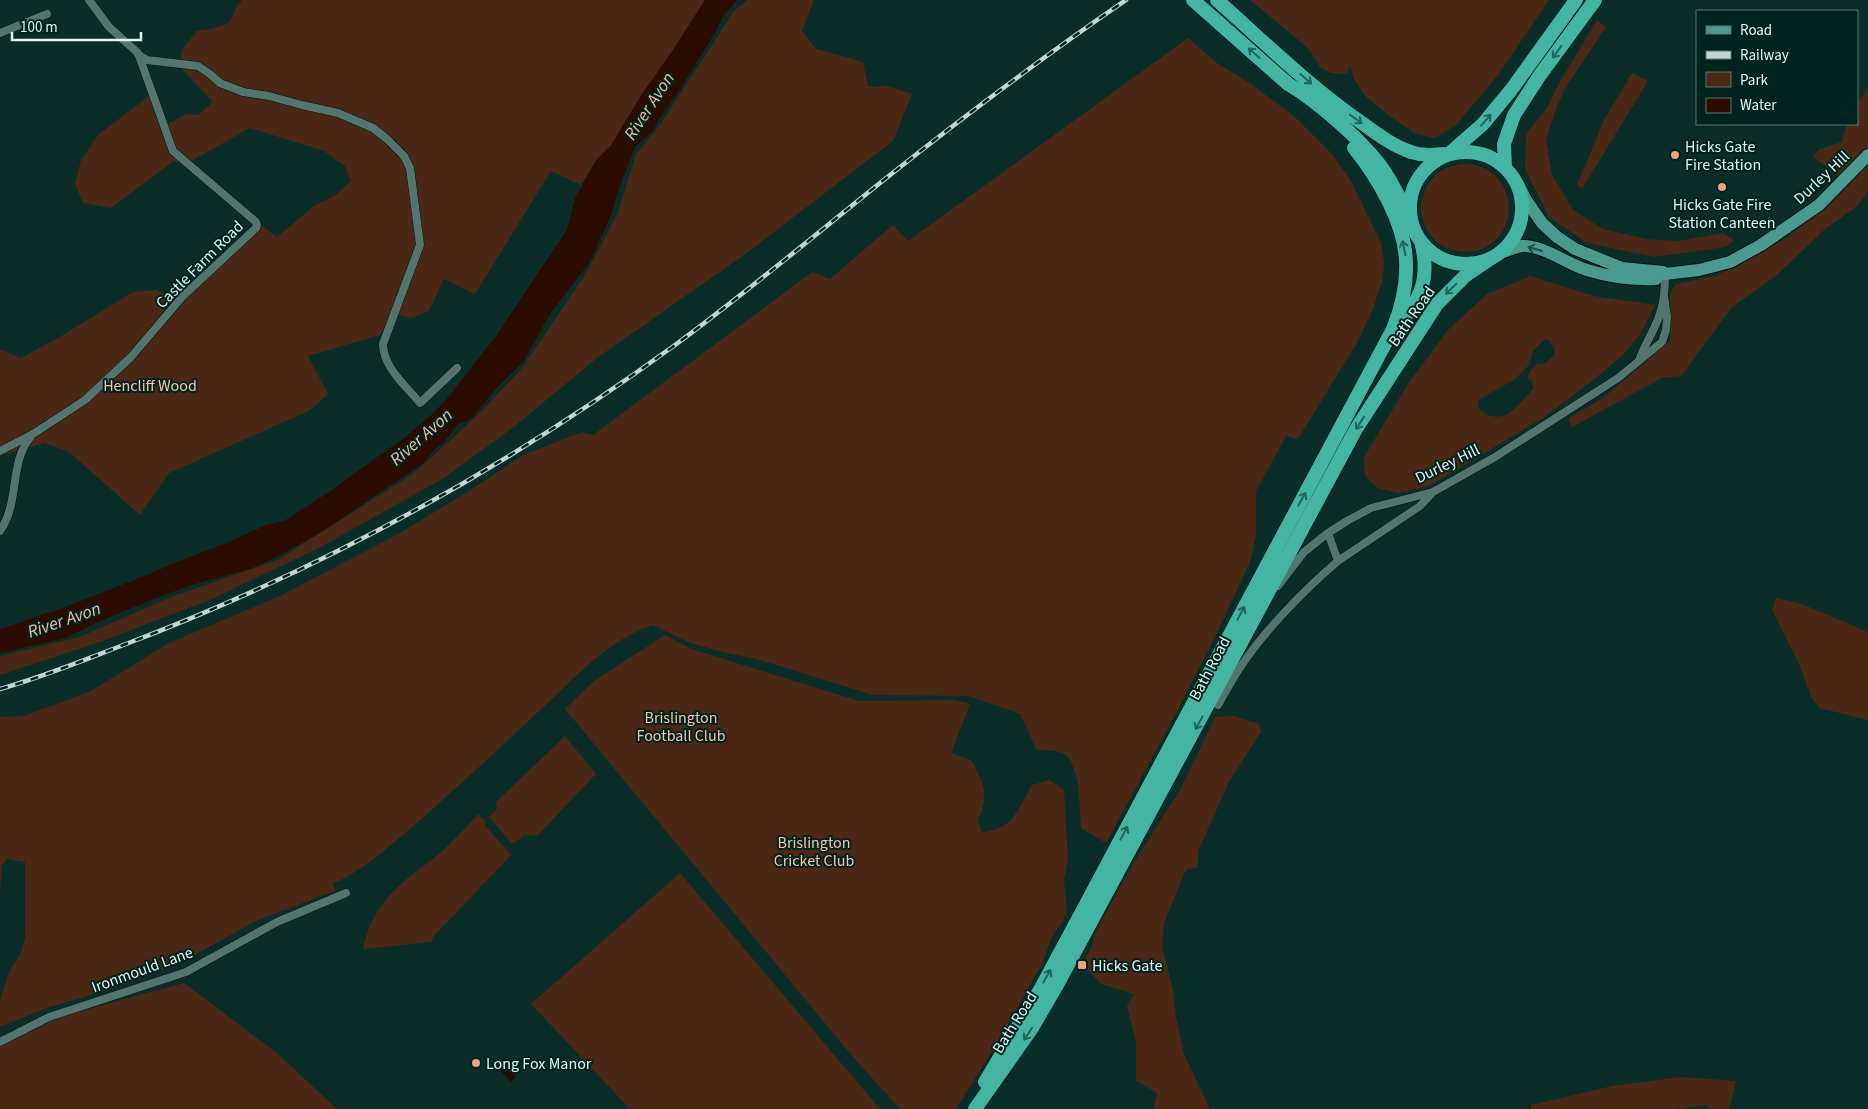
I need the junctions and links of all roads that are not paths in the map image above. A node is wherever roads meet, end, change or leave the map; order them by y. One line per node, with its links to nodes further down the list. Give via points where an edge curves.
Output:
1 (89, 0): 8 (street, Castle Farm Road, via 109,27)
2 (1194, 0): 9 (highway, one-way to 2)
3 (1217, 0): 10 (highway, one-way to 10, via 1340,108 1372,130 1412,152)
4 (1576, 0): 10 (highway, one-way to 4, via 1483,124)
5 (1595, 0): 12 (highway, one-way to 12, via 1514,115 1504,144)
6 (47, 14): 7 (street)
7 (0, 33)
8 (138, 53): 21 (street, via 147,60 198,66 220,83 243,92 338,113 373,128 387,139 404,156 410,168 420,245 383,351 389,366 420,403); 22 (street, Castle Farm Road, via 173,151 258,225 183,296 105,382 85,400)
9 (1298, 90): 14 (highway, via 1372,156 1389,179); 19 (highway, one-way to 9, via 1405,292 1406,262 1404,244 1391,207 1356,151)
10 (1448, 154): 12 (highway, via 1482,153); 14 (highway, via 1428,168 1414,186)
11 (1868, 155): 17 (main road, Durley Hill, via 1818,204 1770,240 1730,262 1690,272)
12 (1505, 166): 13 (highway)
13 (1518, 184): 16 (highway, via 1522,220 1514,238); 17 (main road, via 1542,223 1575,249 1622,268)
14 (1412, 222): 15 (highway)
15 (1421, 242): 16 (highway, via 1436,256 1451,262 1470,264); 19 (highway, Bath Road, via 1425,261 1424,283 1406,318)
16 (1495, 256): 17 (main road, one-way to 16, via 1663,279 1612,276 1581,268 1528,246); 28 (highway, Bath Road, one-way to 28, via 1450,290 1422,326 1351,437)
17 (1665, 274): 18 (street, Durley Hill)
18 (1664, 296): 20 (street, Durley Hill, via 1661,311); 20 (street, Durley Hill, via 1667,317 1662,342)
19 (1393, 329): 31 (highway, Bath Road, one-way to 19)
20 (1640, 358): 24 (street, Durley Hill, via 1618,378)
21 (457, 368)
22 (33, 434): 23 (street, Castle Farm Road); 25 (street, Castle Farm Road, via 19,461 10,510)
23 (0, 451)
24 (1434, 492): 26 (street, Durley Hill, via 1371,508); 27 (street, via 1420,506)
25 (0, 531)
26 (1328, 533): 27 (street); 28 (street, Durley Hill, via 1304,552)
27 (1338, 561): 29 (street, via 1260,640)
28 (1255, 619): 31 (highway, Bath Road, one-way to 31)
29 (1218, 705)
30 (346, 893): 32 (street, Ironmould Lane, via 277,922 186,972 49,1017)
31 (1091, 909): 33 (highway, Bath Road, one-way to 31); 34 (highway, Bath Road, one-way to 34, via 1032,1028)
32 (0, 1042)
33 (969, 1109)
34 (975, 1109)

